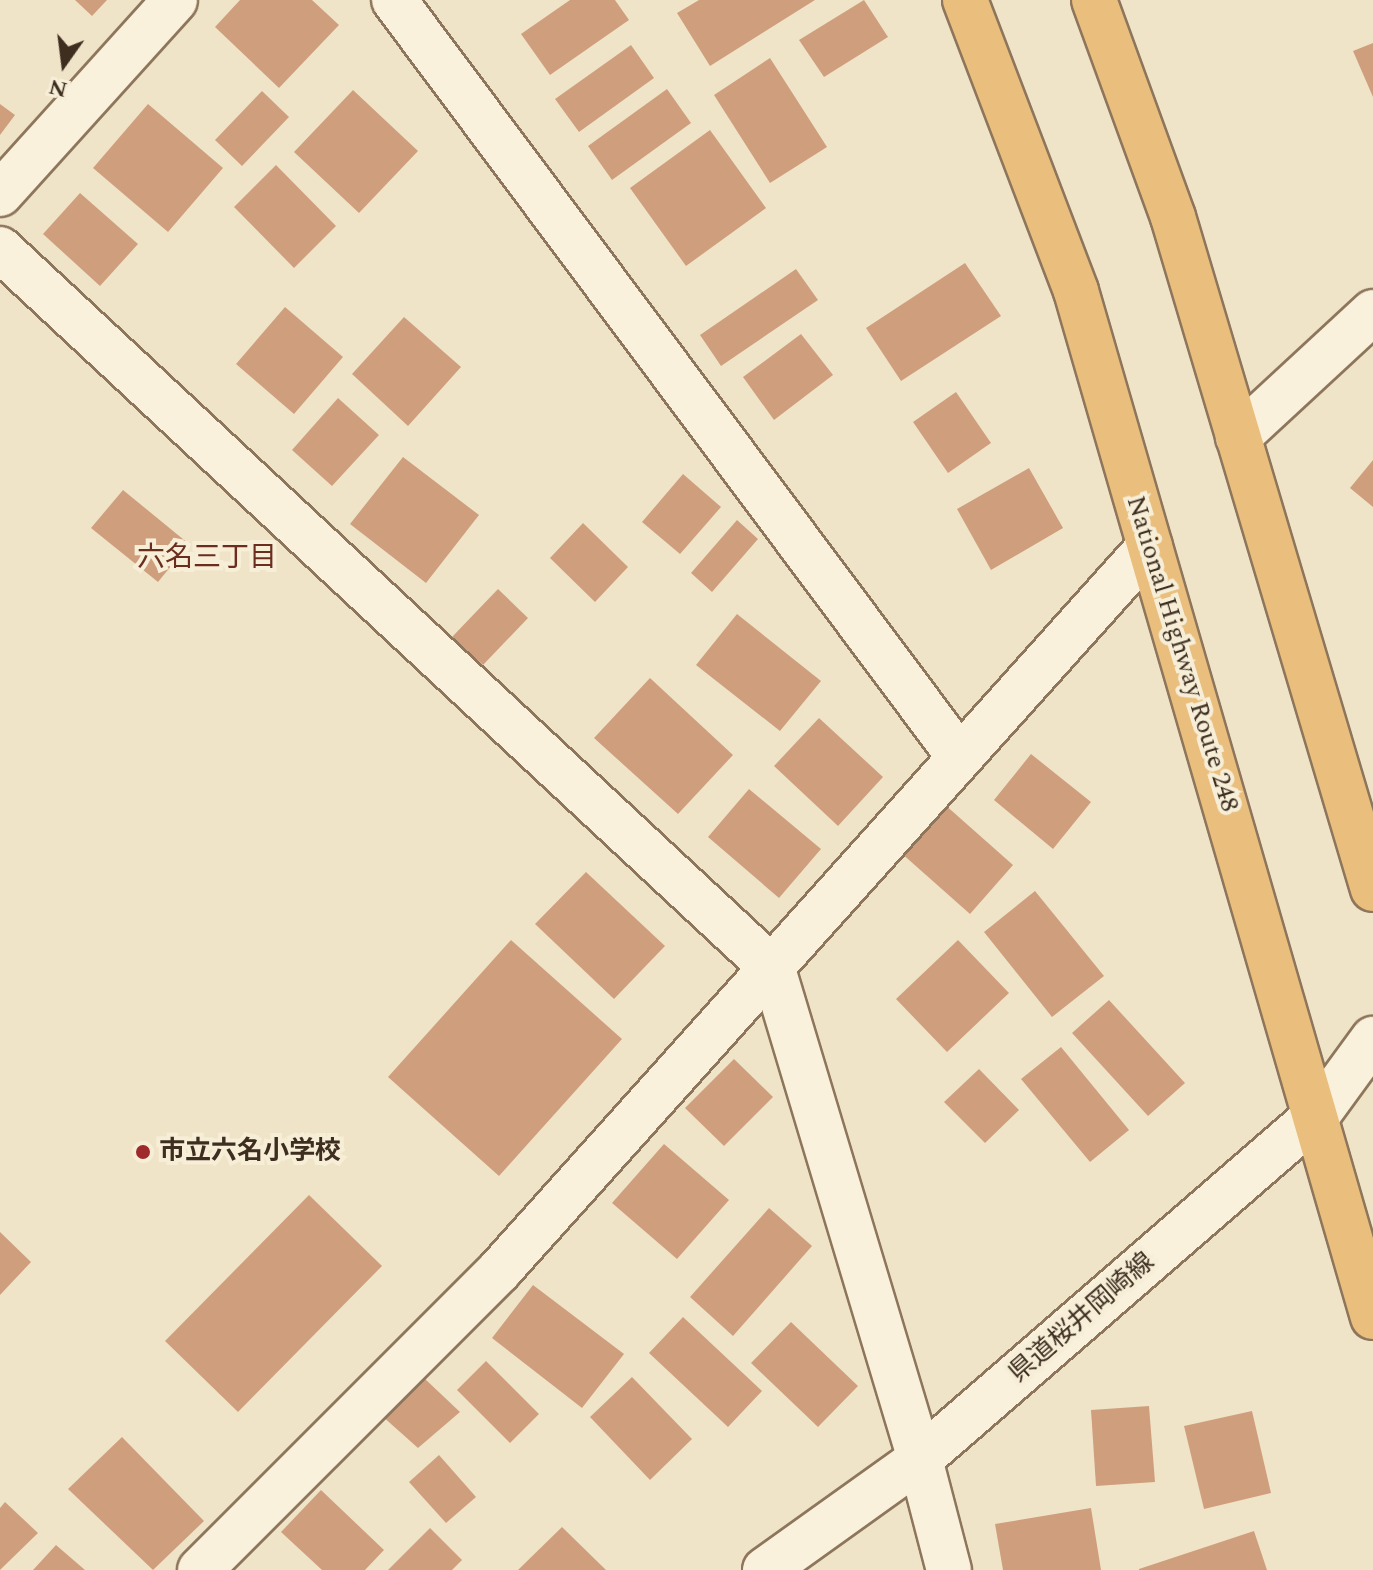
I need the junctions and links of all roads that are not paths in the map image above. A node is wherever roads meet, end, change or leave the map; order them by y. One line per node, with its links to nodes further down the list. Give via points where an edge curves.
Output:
1 (175, 0): 5 (street)
2 (394, 0): 10 (street)
3 (965, 0): 9 (highway, National Highway Route 248, via 1076,291)
4 (1094, 0): 8 (highway, via 1173,217)
5 (0, 194)
6 (0, 249): 12 (street)
7 (1373, 312): 8 (street)
8 (1238, 437): 11 (highway)
9 (1150, 546): 10 (street); 14 (highway, National Highway Route 248)
10 (958, 755): 12 (street)
11 (1373, 889)
12 (773, 969): 16 (street); 17 (street, via 499,1271)
13 (1373, 1039): 14 (street, 県道桜井岡崎線)
14 (1319, 1113): 15 (highway, National Highway Route 248); 16 (street, 県道桜井岡崎線)
15 (1373, 1317)
16 (920, 1459): 18 (street, 県道桜井岡崎線); 19 (street)
17 (200, 1570)
18 (765, 1570)
19 (949, 1570)

